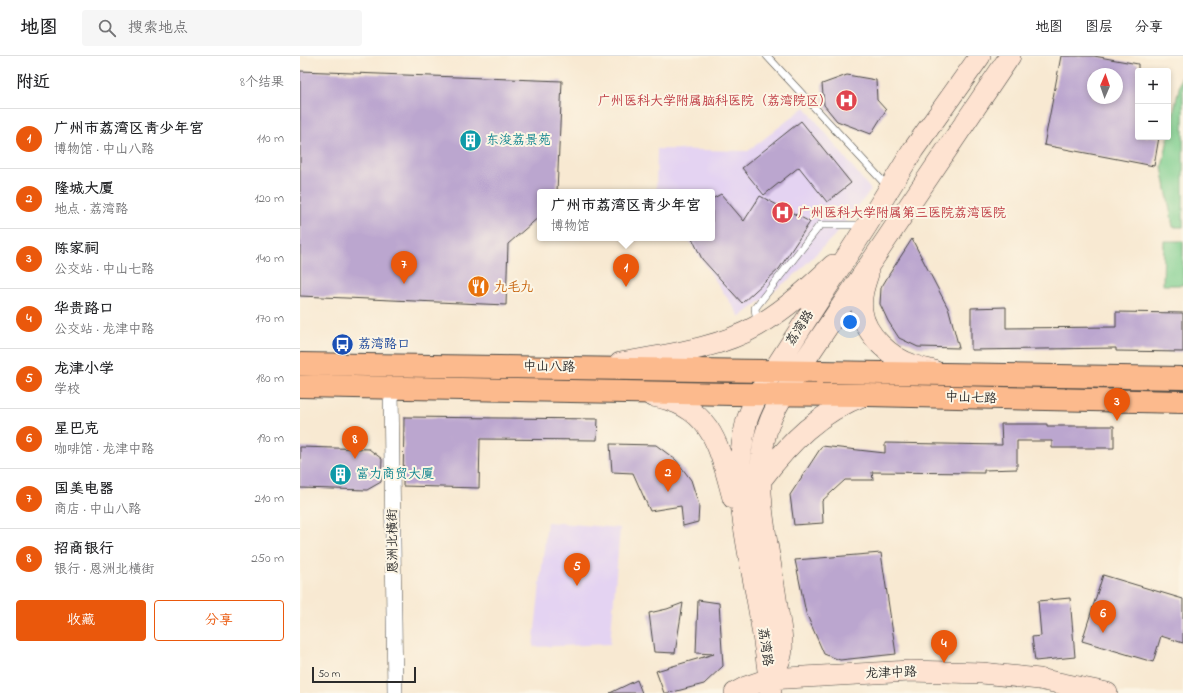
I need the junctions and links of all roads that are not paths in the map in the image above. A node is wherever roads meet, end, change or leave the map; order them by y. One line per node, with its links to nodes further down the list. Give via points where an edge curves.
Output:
1 (767, 56): 4 (lane)
2 (980, 56): 4 (main road, 荔湾路)
3 (1010, 56): 6 (main road, 荔湾路)
4 (889, 188): 5 (main road, 荔湾路)
5 (867, 225): 7 (main road, via 832,266 784,307); 7 (lane, via 820,225 755,308); 10 (main road, 荔湾路)
6 (872, 261): 11 (main road, 荔湾路); 12 (main road, via 864,284 862,311 865,323 875,338 887,350 912,365)
7 (757, 326): 9 (main road, via 706,346)
8 (300, 364): 9 (main road, 中山八路)
9 (599, 368): 10 (main road, 中山八路)
10 (772, 371): 11 (main road, 中山八路); 17 (main road, 荔湾路)
11 (797, 372): 12 (main road, 中山七路); 18 (main road, 荔湾路)
12 (950, 375): 13 (main road, 中山七路)
13 (1183, 378)
14 (300, 386): 15 (main road, 中山八路)
15 (391, 388): 16 (main road, 中山八路); 24 (street, 恩洲北横街)
16 (616, 392): 17 (main road, 中山八路); 22 (main road, via 662,398 678,403 706,424 722,453)
17 (759, 393): 18 (main road, 中山七路); 22 (main road, 荔湾路, via 746,423 741,458 740,478)
18 (785, 394): 19 (main road, 中山七路); 21 (main road, 荔湾路, via 767,426)
19 (868, 395): 20 (main road, 中山七路); 21 (main road, via 838,407 814,423 790,445)
20 (1183, 402)
21 (760, 480): 23 (main road, 荔湾路, via 782,647 778,668)
22 (746, 544): 23 (main road, 荔湾路, via 761,620)
23 (770, 686): 25 (main road, 龙津中路, via 746,687); 26 (main road, 龙津中路, via 910,671 982,673 1039,679)
24 (395, 693)
25 (735, 693)
26 (1107, 693)

